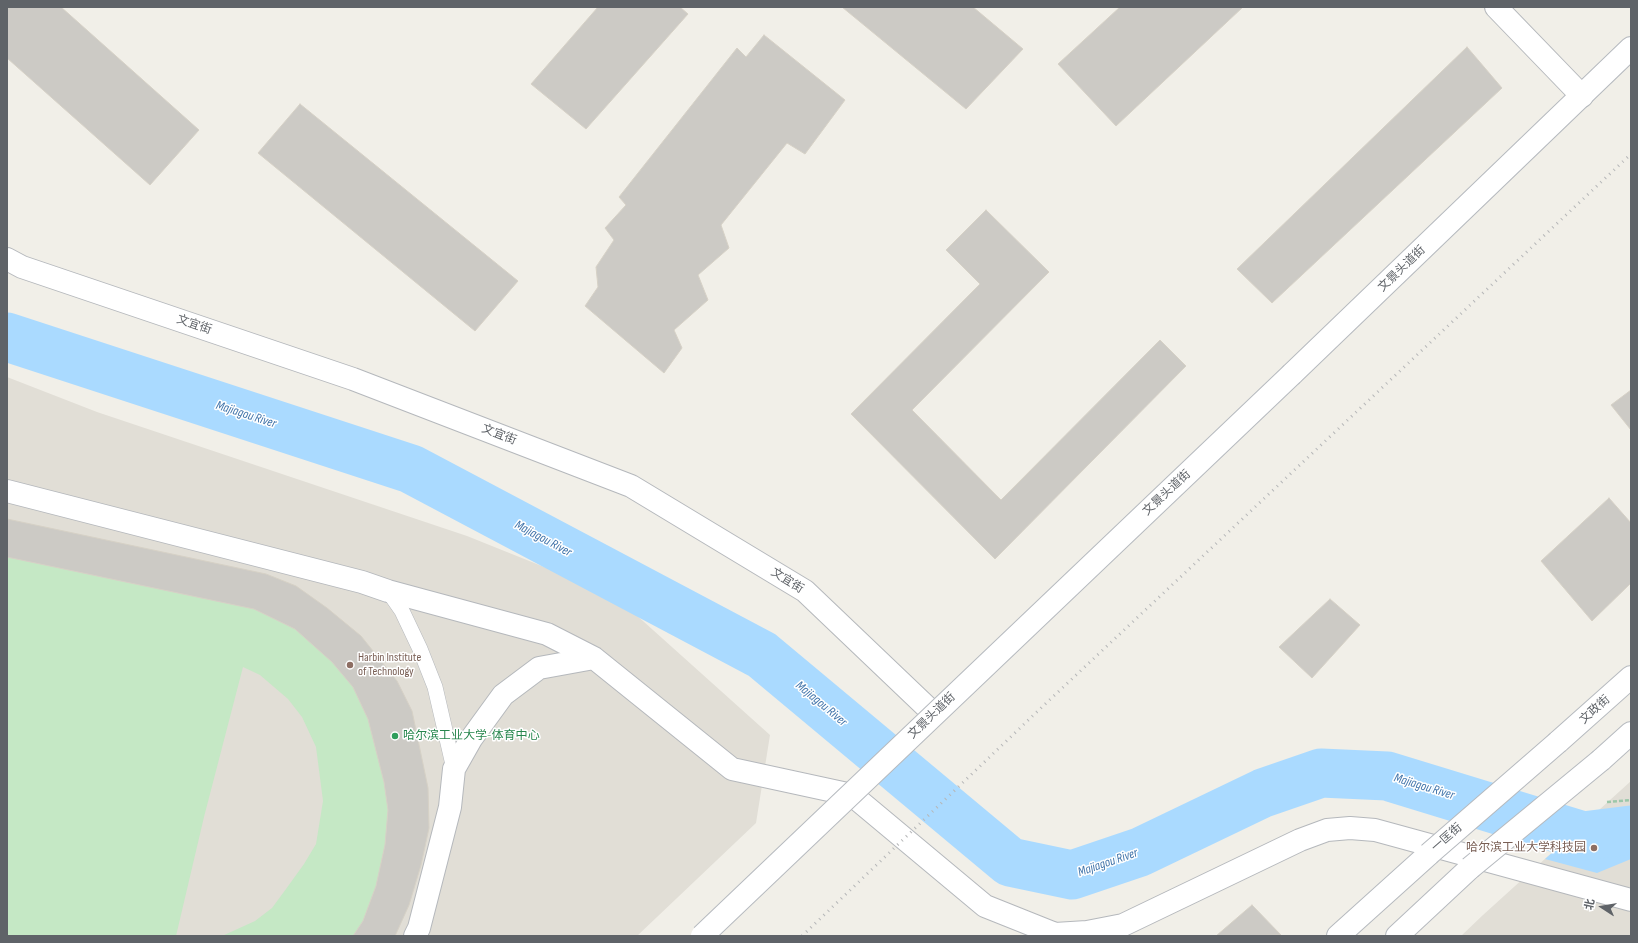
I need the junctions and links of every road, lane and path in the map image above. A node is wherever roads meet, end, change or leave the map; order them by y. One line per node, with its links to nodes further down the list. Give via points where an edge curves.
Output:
1 (1496, 7): 3 (street)
2 (1631, 48): 3 (street, 文景头道街)
3 (1582, 96): 9 (street, 文景头道街, bridge)
4 (7, 259): 9 (street, 文宜街, via 30,270 352,379 631,486 805,591)
5 (7, 491): 6 (street, via 362,582)
6 (388, 591): 7 (street, via 547,634); 12 (lane, via 402,611 435,687)
7 (594, 658): 12 (street, via 539,668 503,695 471,739); 15 (street, via 732,769 852,795 985,906 1055,934 1087,932 1123,925 1300,840 1328,830 1350,828 1375,830)
8 (1631, 677): 11 (street, 文政街)
9 (934, 714): 17 (street, 文景头道街, bridge)
10 (1631, 732): 19 (street, bridge, via 1601,760 1470,868)
11 (1558, 742): 18 (street, 一匡街, bridge)
12 (454, 769): 16 (street, via 450,807)
13 (1631, 800): 14 (path)
14 (1607, 802)
15 (1631, 900)
16 (415, 936)
17 (702, 936)
18 (1338, 936)
19 (1397, 936)

